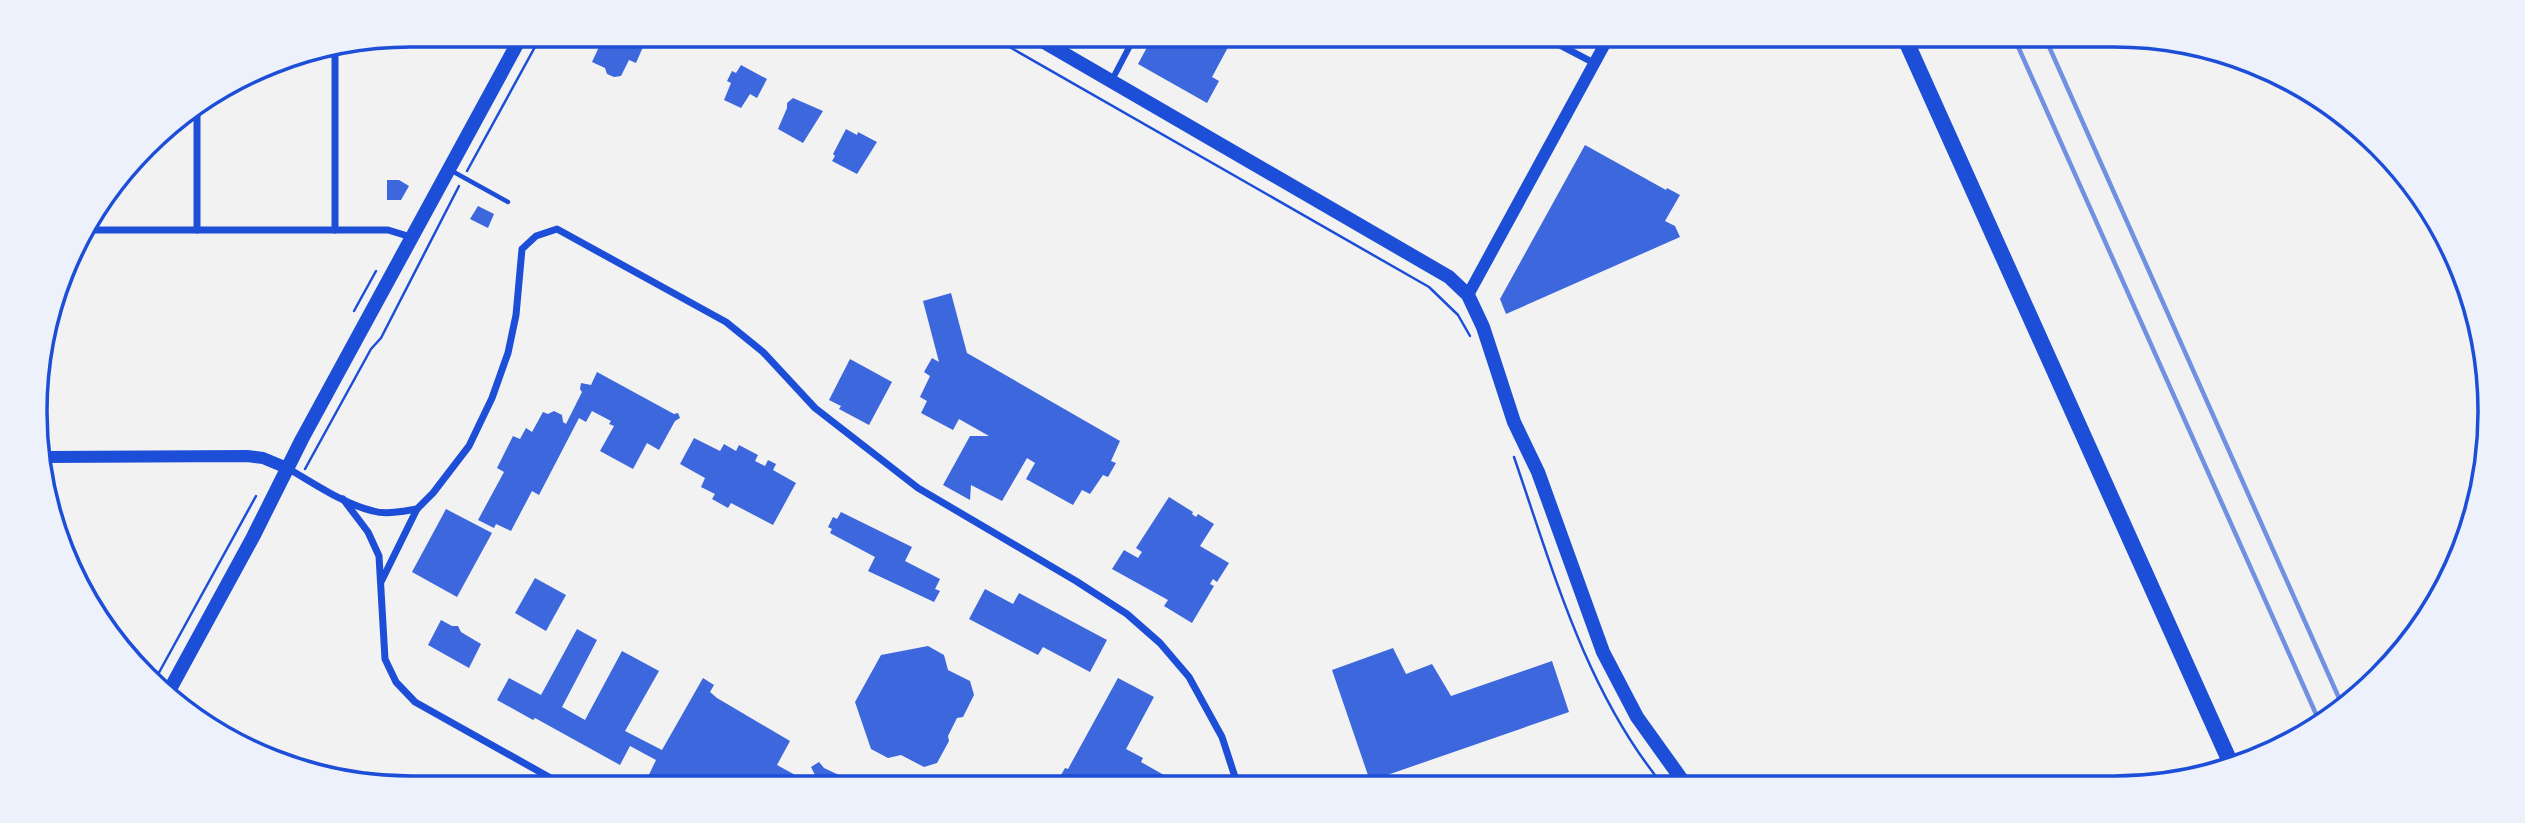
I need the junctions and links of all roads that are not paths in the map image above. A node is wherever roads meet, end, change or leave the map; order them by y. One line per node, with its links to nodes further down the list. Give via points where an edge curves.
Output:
1 (512, 47): 11 (main road)
2 (1052, 47): 9 (main road)
3 (1129, 47): 9 (street)
4 (1563, 47): 8 (street)
5 (1603, 47): 8 (street)
6 (1909, 47): 24 (highway)
7 (335, 55): 15 (street)
8 (1594, 63): 17 (street)
9 (1111, 82): 17 (main road, via 1449,277)
10 (197, 118): 14 (street)
11 (448, 169): 12 (lane); 16 (main road)
12 (508, 202)
13 (95, 230): 14 (street)
14 (197, 230): 15 (street)
15 (335, 230): 16 (street, via 388,230)
16 (411, 237): 19 (main road)
17 (1468, 295): 27 (main road, via 1603,652 1637,717)
18 (50, 457): 19 (street, via 247,456)
19 (287, 468): 20 (street); 23 (main road)
20 (342, 499): 21 (street, via 373,512); 22 (street, via 368,532 379,556)
21 (418, 509): 22 (street); 26 (street, via 469,446 492,398 516,316 522,248 536,236 557,229 726,321 763,352 815,408 918,488 1127,614 1189,677 1222,737)
22 (381, 582): 25 (street, via 385,659 396,682 415,702)
23 (170, 684)
24 (2228, 757)
25 (547, 776)
26 (1235, 776)
27 (1679, 776)

